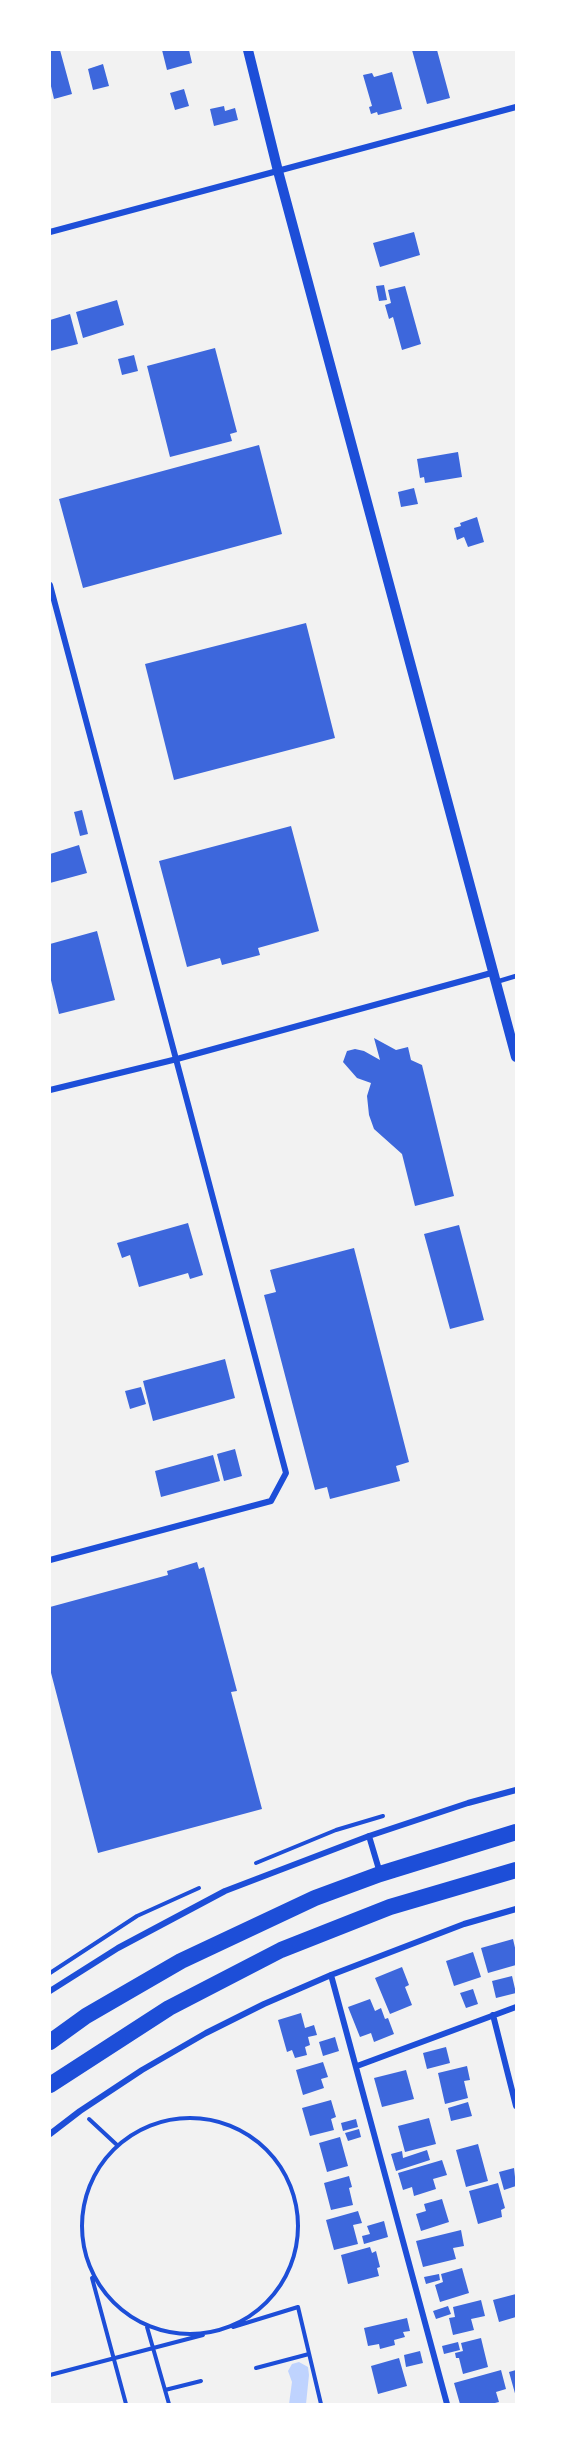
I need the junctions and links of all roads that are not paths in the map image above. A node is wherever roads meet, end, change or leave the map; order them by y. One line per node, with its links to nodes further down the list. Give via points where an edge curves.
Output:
1 (248, 50): 3 (street)
2 (516, 107): 3 (street)
3 (278, 171): 4 (street); 6 (street)
4 (50, 232)
5 (50, 585): 9 (street)
6 (496, 976): 7 (lane); 8 (street); 9 (street)
7 (516, 976)
8 (516, 1057)
9 (177, 1059): 10 (street); 11 (street, via 286,1473 271,1501)
10 (50, 1090)
11 (50, 1560)
12 (516, 1790): 14 (street)
13 (516, 1832): 16 (highway)
14 (369, 1836): 16 (street); 19 (street, via 225,1891)
15 (516, 1870): 24 (highway, via 390,1906 281,1950 169,2008)
16 (380, 1874): 22 (highway, via 315,1898 181,1961 86,2016)
17 (516, 1909): 18 (street, via 464,1924)
18 (331, 1975): 23 (street); 26 (street, via 206,2033 142,2070)
19 (50, 1990)
20 (516, 2007): 21 (street)
21 (493, 2015): 23 (street); 25 (street)
22 (50, 2042)
23 (357, 2067): 27 (street)
24 (50, 2085)
25 (516, 2106)
26 (50, 2134)
27 (447, 2404)

